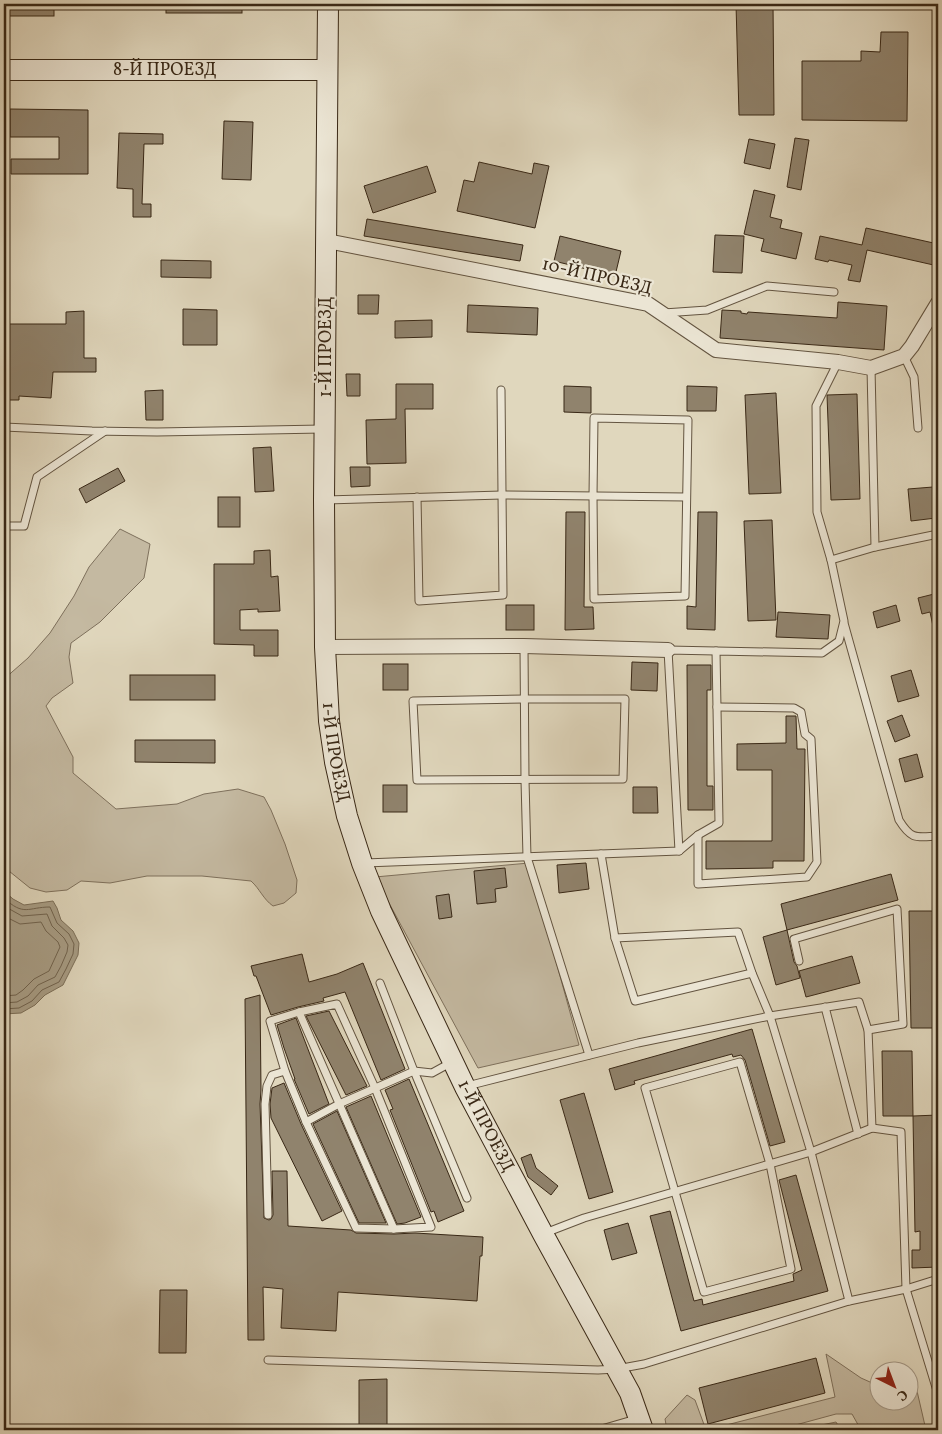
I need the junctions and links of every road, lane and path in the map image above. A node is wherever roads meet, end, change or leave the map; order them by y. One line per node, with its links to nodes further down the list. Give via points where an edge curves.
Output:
1 (328, 4): 3 (street, 1-Й ПРОЕЗД)
2 (4, 70): 3 (street, 8-Й ПРОЕЗД)
3 (327, 70): 4 (street, 1-Й ПРОЕЗД)
4 (327, 242): 7 (street, 10-Й ПРОЕЗД, via 648,304); 14 (street, 1-Й ПРОЕЗД)
5 (834, 292): 7 (lane, via 767,286 707,310)
6 (938, 303): 8 (street)
7 (662, 314): 9 (street, 10-Й ПРОЕЗД, via 716,350)
8 (904, 356): 10 (street); 13 (lane, via 914,377)
9 (838, 362): 10 (street, 10-Й ПРОЕЗД); 24 (lane, via 816,406 817,512)
10 (871, 368): 23 (lane)
11 (501, 390): 16 (lane)
12 (4, 427): 15 (lane)
13 (918, 428)
14 (325, 429): 15 (lane); 20 (street, 1-Й ПРОЕЗД)
15 (105, 431): 21 (lane, via 37,477 24,526)
16 (502, 495): 17 (lane); 18 (lane); 18 (lane, via 503,595 419,601)
17 (593, 496): 19 (lane); 19 (lane, via 594,418 688,420); 19 (lane, via 594,599 685,596)
18 (417, 497): 20 (lane)
19 (686, 497)
20 (324, 500): 27 (street, 1-Й ПРОЕЗД)
21 (4, 526)
22 (938, 534): 23 (lane)
23 (875, 547): 24 (lane)
24 (832, 560): 25 (lane)
25 (844, 621): 29 (lane, via 839,641 822,653); 34 (lane, via 899,820 914,837)
26 (524, 646): 27 (street); 28 (street); 30 (lane)
27 (325, 647): 38 (street, 1-Й ПРОЕЗД, via 335,762)
28 (668, 650): 29 (lane); 35 (lane)
29 (716, 651): 31 (lane)
30 (524, 699): 32 (lane); 32 (lane, via 625,698 624,779); 32 (lane, via 413,701 417,780)
31 (717, 707): 33 (lane, via 719,823); 33 (lane, via 794,708 801,712 805,734 811,739 818,862 807,877 698,884)
32 (524, 780): 37 (lane)
33 (698, 835): 35 (lane)
34 (938, 836)
35 (679, 850): 36 (lane)
36 (601, 854): 37 (lane); 39 (lane)
37 (528, 857): 38 (lane); 47 (lane)
38 (362, 863): 48 (street, 1-Й ПРОЕЗД, via 380,911)
39 (615, 938): 41 (lane, via 738,932); 41 (lane, via 634,1000)
40 (800, 960): 46 (lane, via 794,939 898,908 902,1024)
41 (752, 973): 45 (lane)
42 (380, 983): 50 (lane)
43 (825, 1007): 45 (lane); 46 (lane, via 859,1002); 56 (lane)
44 (299, 1012): 49 (lane, via 270,1021); 52 (lane, via 337,1004); 53 (lane)
45 (770, 1016): 47 (lane); 57 (lane)
46 (868, 1030): 55 (lane)
47 (589, 1055): 51 (lane)
48 (452, 1062): 50 (lane, via 432,1073); 51 (street, 1-Й ПРОЕЗД)
49 (285, 1071): 54 (lane); 61 (lane, via 272,1075 266,1086)
50 (414, 1071): 52 (lane); 60 (lane)
51 (464, 1087): 63 (street, 1-Й ПРОЕЗД)
52 (375, 1088): 53 (lane); 62 (lane, via 431,1227)
53 (339, 1104): 54 (lane); 62 (lane)
54 (306, 1122): 62 (lane, via 356,1228)
55 (872, 1128): 56 (lane); 65 (lane, via 901,1132)
56 (858, 1134): 57 (lane)
57 (811, 1152): 58 (lane); 66 (lane)
58 (770, 1164): 59 (lane); 59 (lane, via 791,1269 704,1292); 59 (lane, via 740,1062 645,1088)
59 (674, 1192): 63 (lane, via 584,1218)
60 (467, 1198)
61 (268, 1215)
62 (394, 1229)
63 (543, 1234): 68 (street, 1-Й ПРОЕЗД)
64 (938, 1279): 65 (lane)
65 (906, 1289): 66 (lane); 69 (lane)
66 (849, 1302): 68 (lane, via 644,1364)
67 (268, 1360): 68 (lane)
68 (617, 1369): 70 (street, 1-Й ПРОЕЗД)
69 (938, 1394)
70 (641, 1424): 71 (lane)
71 (598, 1430)

